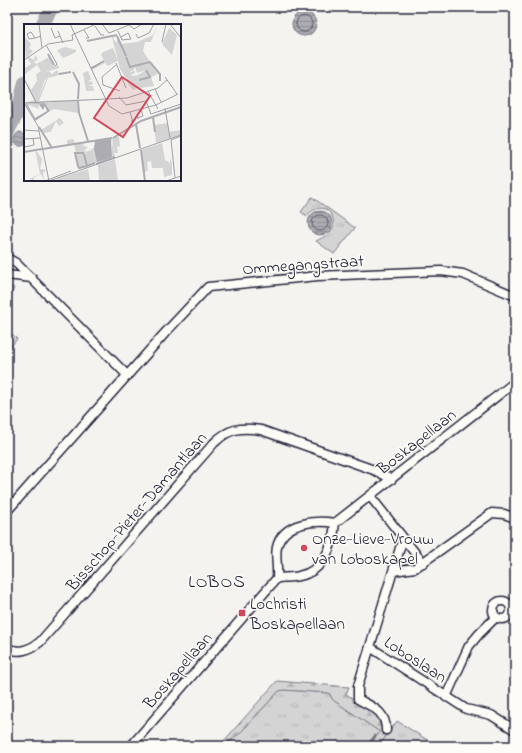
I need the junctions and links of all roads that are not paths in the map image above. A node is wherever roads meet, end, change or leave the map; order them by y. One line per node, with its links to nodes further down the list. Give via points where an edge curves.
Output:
1 (7, 258): 3 (street)
2 (7, 275): 3 (street)
3 (32, 278): 5 (street)
4 (515, 296): 5 (street, Ommegangstraat, via 463,274 441,271 318,276 208,287)
5 (127, 375): 9 (street, Ommegangstraat)
6 (515, 382): 7 (street, Boskapellaan)
7 (392, 479): 8 (street, Boskapellaan); 18 (street, Bisschop-Pieter-Damantlaan, via 374,470 261,430 245,428 227,432 214,443 40,642 31,649 20,651)
8 (370, 496): 11 (street, Boskapellaan); 12 (street)
9 (8, 508)
10 (515, 518): 13 (street, via 492,513)
11 (335, 523): 15 (street, via 331,544 320,565 299,576); 15 (street, via 317,522 299,525 287,531 277,548)
12 (403, 538): 13 (street); 14 (street, Loboslaan)
13 (423, 563): 14 (street, via 415,568)
14 (393, 571): 17 (street, Loboslaan)
15 (277, 578): 22 (street, Boskapellaan)
16 (496, 617): 19 (street, Loboslaan, via 469,646)
17 (370, 646): 19 (street, Loboslaan); 20 (street, Loboslaan, via 358,686 358,699 382,714)
18 (7, 647)
19 (446, 697): 21 (street, Loboslaan, via 466,709 491,715)
20 (386, 730)
21 (515, 730)
22 (131, 746)

